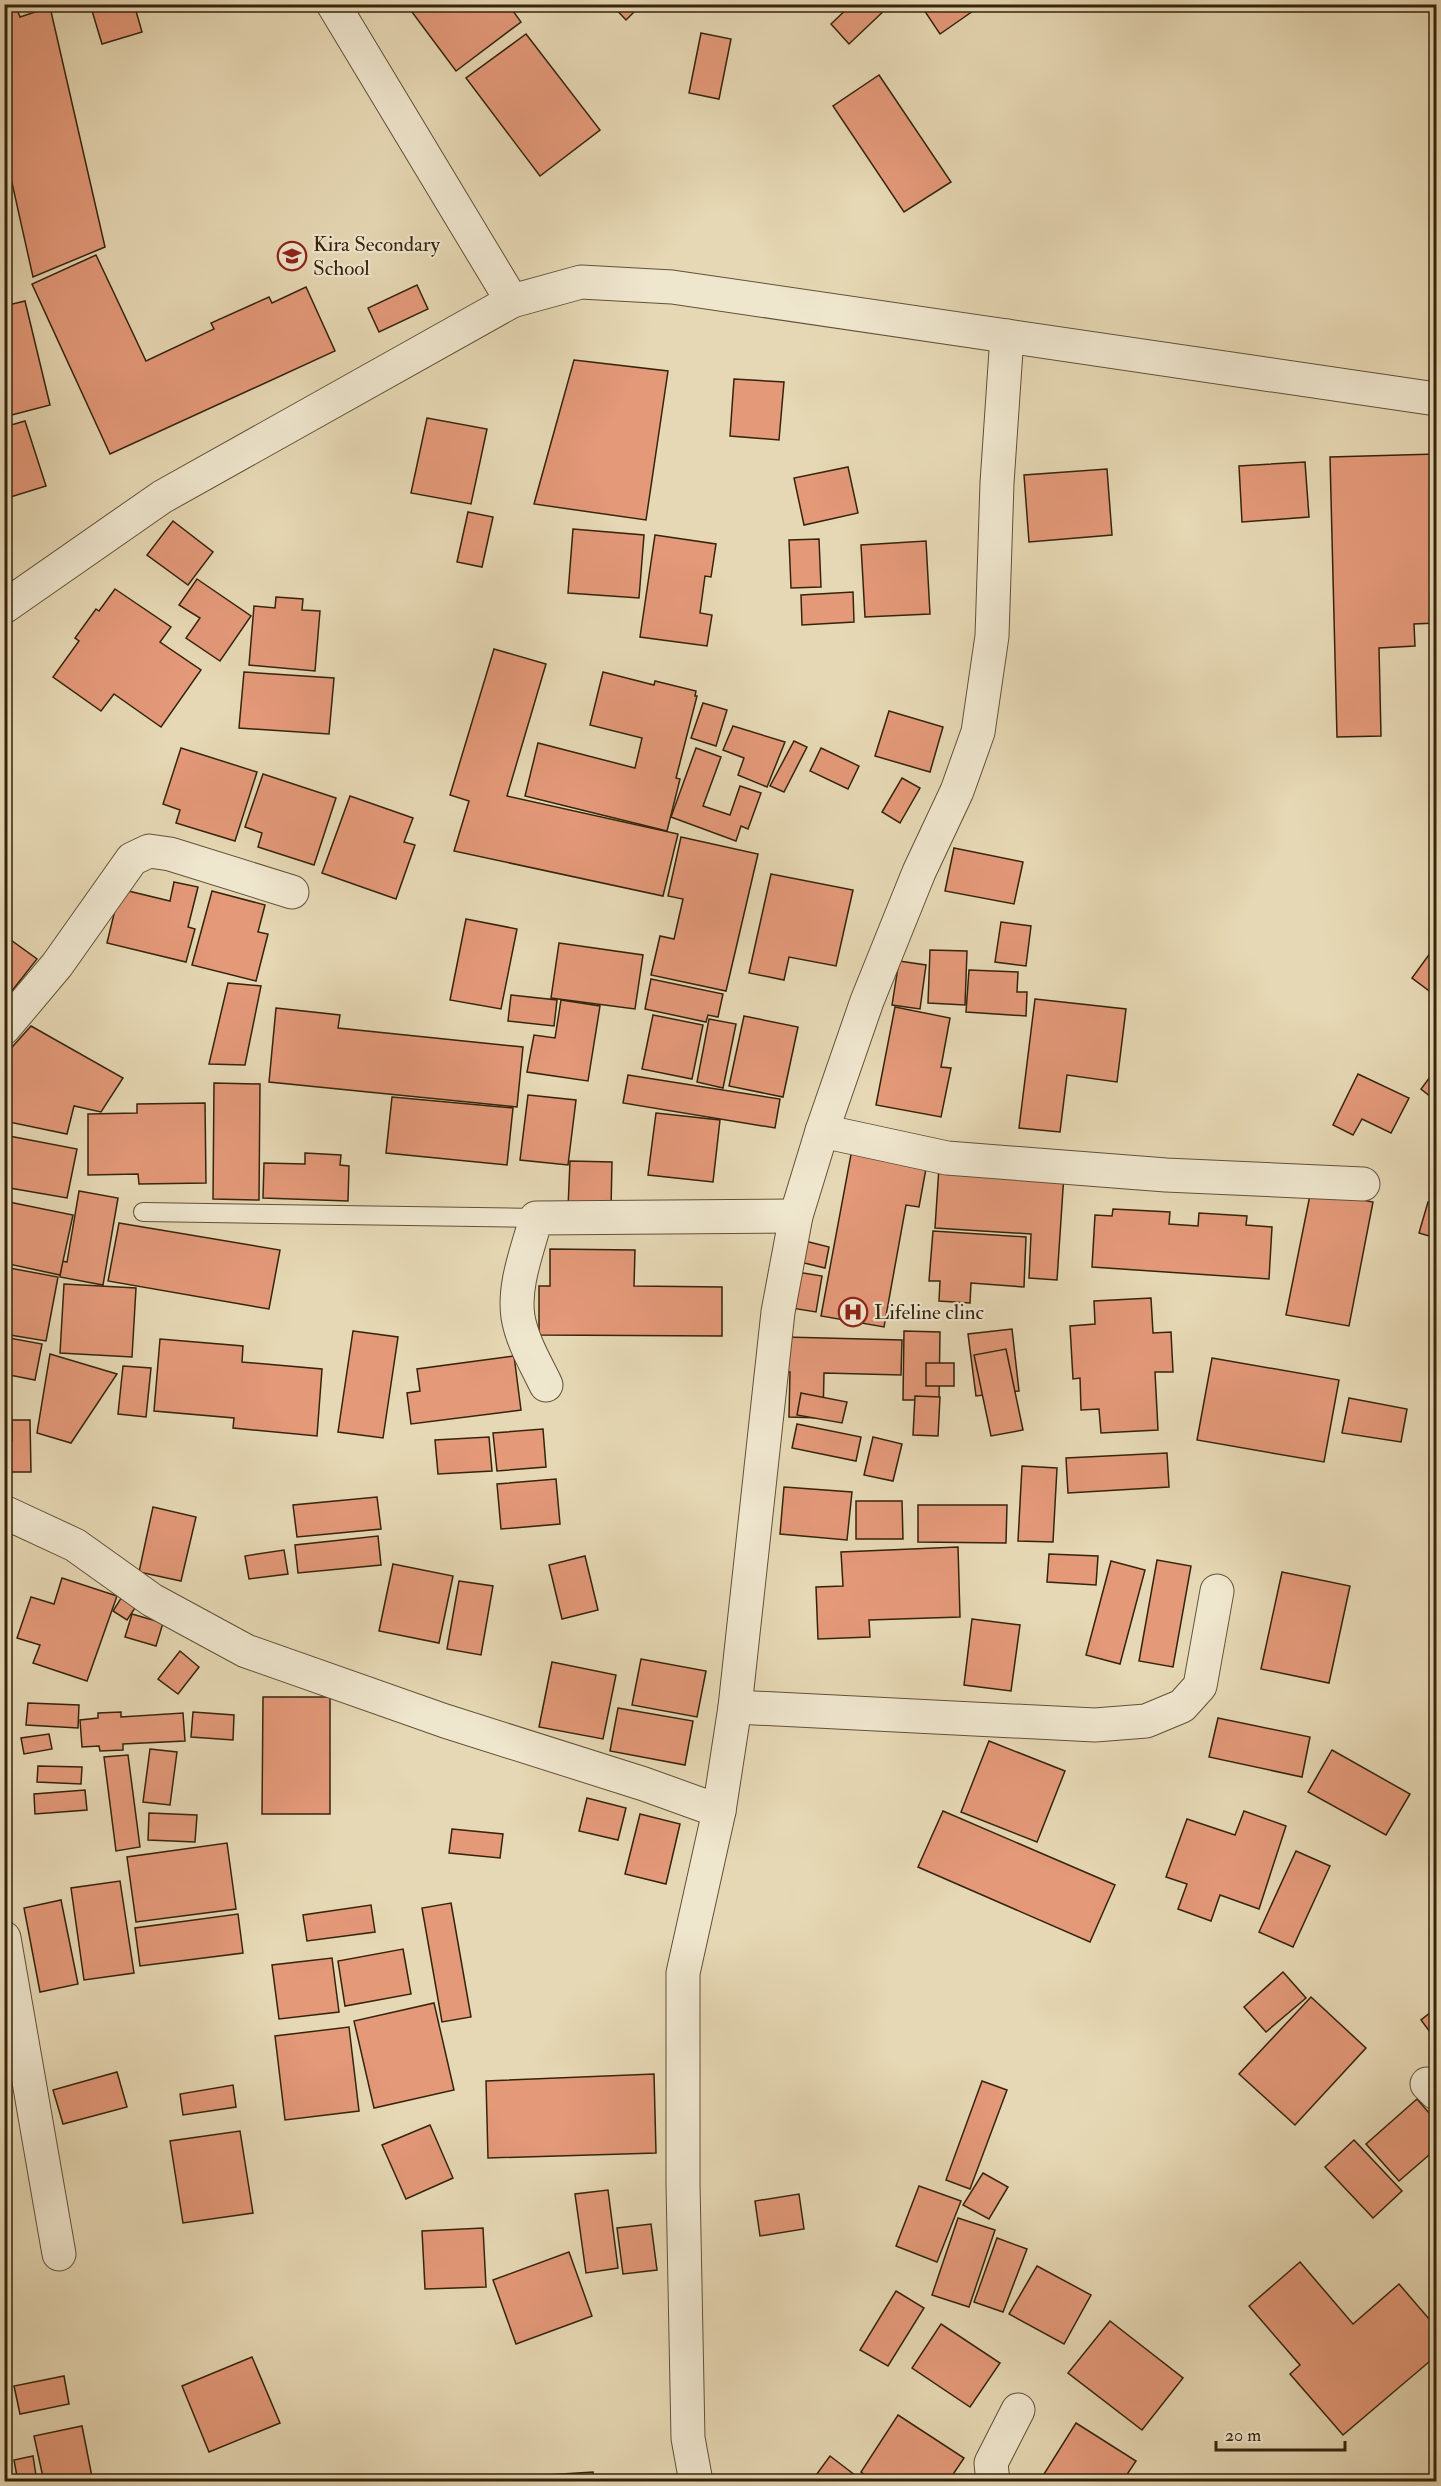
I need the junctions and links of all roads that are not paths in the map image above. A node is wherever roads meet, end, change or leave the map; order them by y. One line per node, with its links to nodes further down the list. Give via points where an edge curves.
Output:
1 (333, 4): 2 (street)
2 (512, 300): 3 (street, via 581,282 672,287); 5 (street, via 162,497)
3 (1006, 336): 4 (street); 8 (street, via 992,636 978,732 957,791 919,872 867,1001)
4 (1437, 399)
5 (4, 608)
6 (292, 892): 7 (street, via 170,854 149,851 132,859 57,964)
7 (4, 1028)
8 (822, 1131): 9 (street, via 947,1158 1166,1175); 11 (street)
9 (1363, 1184)
10 (143, 1212): 12 (lane)
11 (796, 1216): 12 (street); 16 (street, via 778,1312)
12 (536, 1218): 13 (street, via 517,1294 518,1317)
13 (546, 1385)
14 (4, 1512): 17 (street, via 75,1545 152,1600 246,1651)
15 (1217, 1591): 16 (street, via 1200,1686 1182,1706 1146,1722 1095,1725)
16 (735, 1707): 17 (street)
17 (719, 1811): 21 (street, via 683,1973 682,2173 688,2427)
18 (4, 1938): 19 (street)
19 (59, 2254)
20 (1018, 2410): 22 (street, via 991,2463)
21 (696, 2481)
22 (993, 2481)

